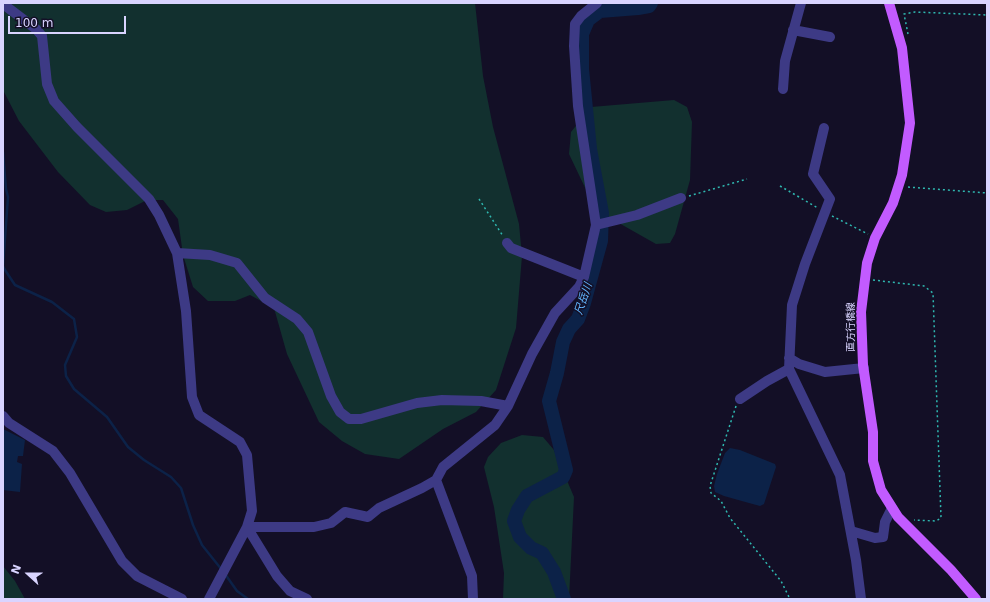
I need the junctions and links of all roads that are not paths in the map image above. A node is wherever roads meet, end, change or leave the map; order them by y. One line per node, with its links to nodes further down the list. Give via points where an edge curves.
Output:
1 (597, 3): 10 (street, via 575,24 574,46 578,106)
2 (801, 3): 5 (street)
3 (889, 3): 15 (main road, 直方行橋線, via 902,46 910,123 902,175 867,263 861,312)
4 (3, 4): 12 (street, via 42,36 47,84 54,101 149,199)
5 (793, 30): 6 (street); 7 (street, via 785,61)
6 (830, 37)
7 (783, 89)
8 (824, 128): 14 (street, via 813,174 830,199 792,305)
9 (680, 199): 10 (street, via 637,215)
10 (596, 225): 13 (street)
11 (509, 245): 13 (street)
12 (177, 253): 18 (street, via 210,255 237,263 266,298 297,319 308,332 331,396 340,412 349,419 361,419 417,403 442,400 482,400); 22 (street, via 186,311 192,397 199,415 240,442 247,455 252,511)
13 (584, 277): 18 (street, via 579,287 555,312)
14 (789, 358): 15 (street, via 825,372); 16 (street)
15 (864, 368): 21 (main road, 直方行橋線, via 873,432 873,461 881,490)
16 (789, 369): 17 (street); 23 (street, via 840,475)
17 (740, 399)
18 (508, 406): 20 (street, via 495,425 443,466)
19 (3, 416): 24 (street, via 9,423 53,451 70,473 122,561 137,576)
20 (436, 480): 22 (street, via 379,508 368,517 345,512 331,523 314,527); 27 (street, via 472,576)
21 (892, 508): 23 (street, via 885,522 883,537 875,538); 29 (main road, 直方行橋線)
22 (247, 527): 25 (street); 26 (street, via 277,576 290,591)
23 (850, 531): 28 (street)
24 (182, 599)
25 (209, 599)
26 (307, 599)
27 (473, 599)
28 (861, 599)
29 (976, 599)

